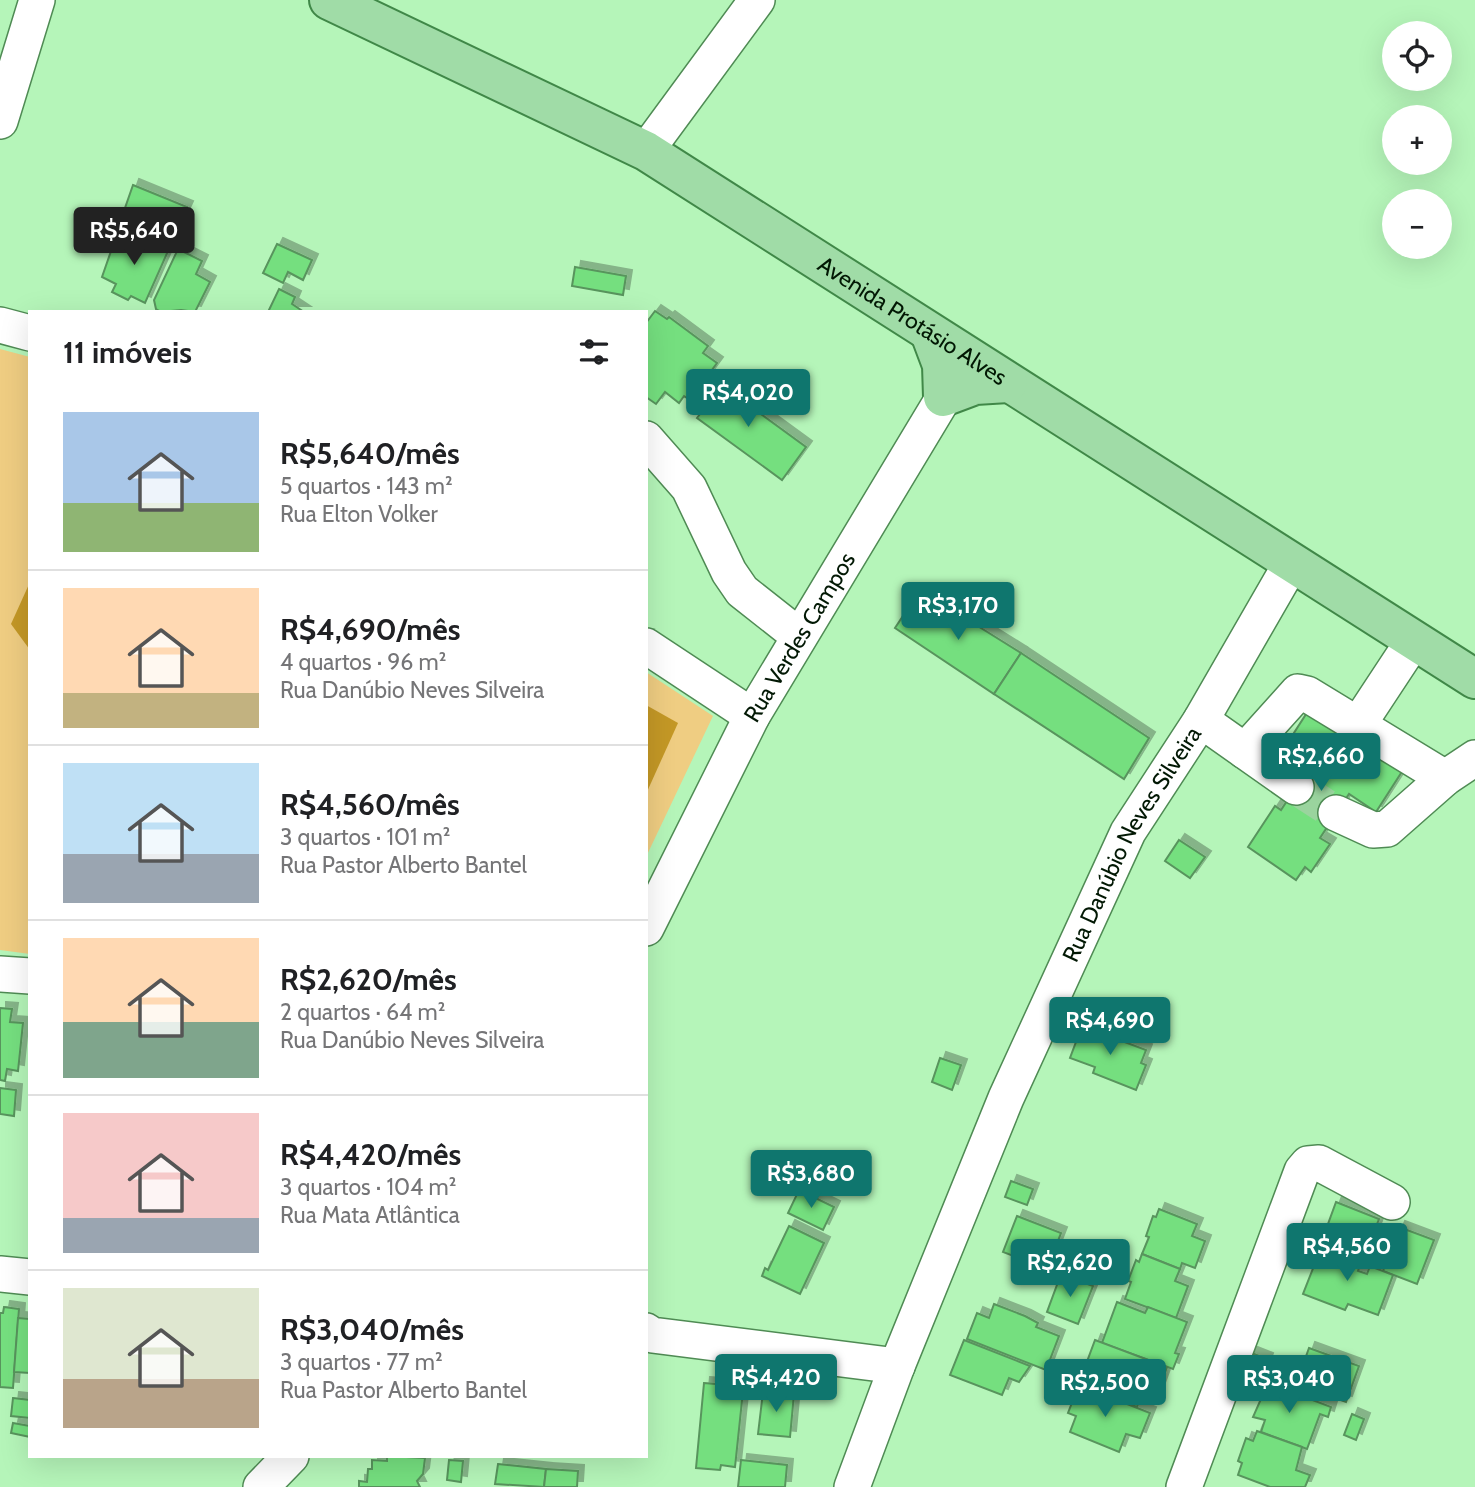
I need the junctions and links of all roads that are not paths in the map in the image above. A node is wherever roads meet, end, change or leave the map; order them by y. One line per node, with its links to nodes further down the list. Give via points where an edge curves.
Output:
1 (37, 0): 4 (street)
2 (329, 0): 5 (main road, Avenida Protásio Alves)
3 (757, 0): 5 (street)
4 (0, 121)
5 (646, 151): 8 (main road, Avenida Protásio Alves)
6 (0, 325): 7 (street)
7 (28, 332)
8 (930, 333): 9 (main road, Avenida Protásio Alves); 11 (main road, via 942,365)
9 (968, 356): 10 (main road, Avenida Protásio Alves); 11 (street, Rua Verdes Campos)
10 (1008, 383): 11 (main road, via 975,385); 13 (main road, Avenida Protásio Alves)
11 (943, 397): 14 (street, Rua Verdes Campos)
12 (648, 441): 14 (street, via 689,488 742,591)
13 (1292, 562): 15 (main road, Avenida Protásio Alves); 19 (street, Rua Danúbio Neves Silveira)
14 (799, 636): 18 (street, Rua Verdes Campos)
15 (1414, 640): 17 (main road, Avenida Protásio Alves); 20 (street)
16 (648, 647): 18 (street)
17 (1475, 679)
18 (752, 716): 26 (street, Rua Verdes Campos)
19 (1201, 720): 21 (street); 33 (street, Rua Danúbio Neves Silveira, via 1122,845 1006,1098)
20 (1358, 725): 21 (street, via 1298,692); 23 (street)
21 (1245, 751): 24 (street)
22 (1475, 758): 23 (street)
23 (1445, 778): 25 (street, via 1387,830 1373,830)
24 (1296, 787)
25 (1336, 813)
26 (648, 924)
27 (0, 974): 28 (street)
28 (28, 976)
29 (1392, 1202): 37 (street, via 1319,1163 1308,1164 1302,1171)
30 (0, 1274): 31 (street)
31 (28, 1277)
32 (648, 1332): 33 (street)
33 (897, 1366): 36 (street, Rua Danúbio Neves Silveira)
34 (289, 1458): 35 (street)
35 (261, 1487)
36 (852, 1487)
37 (1184, 1487)

